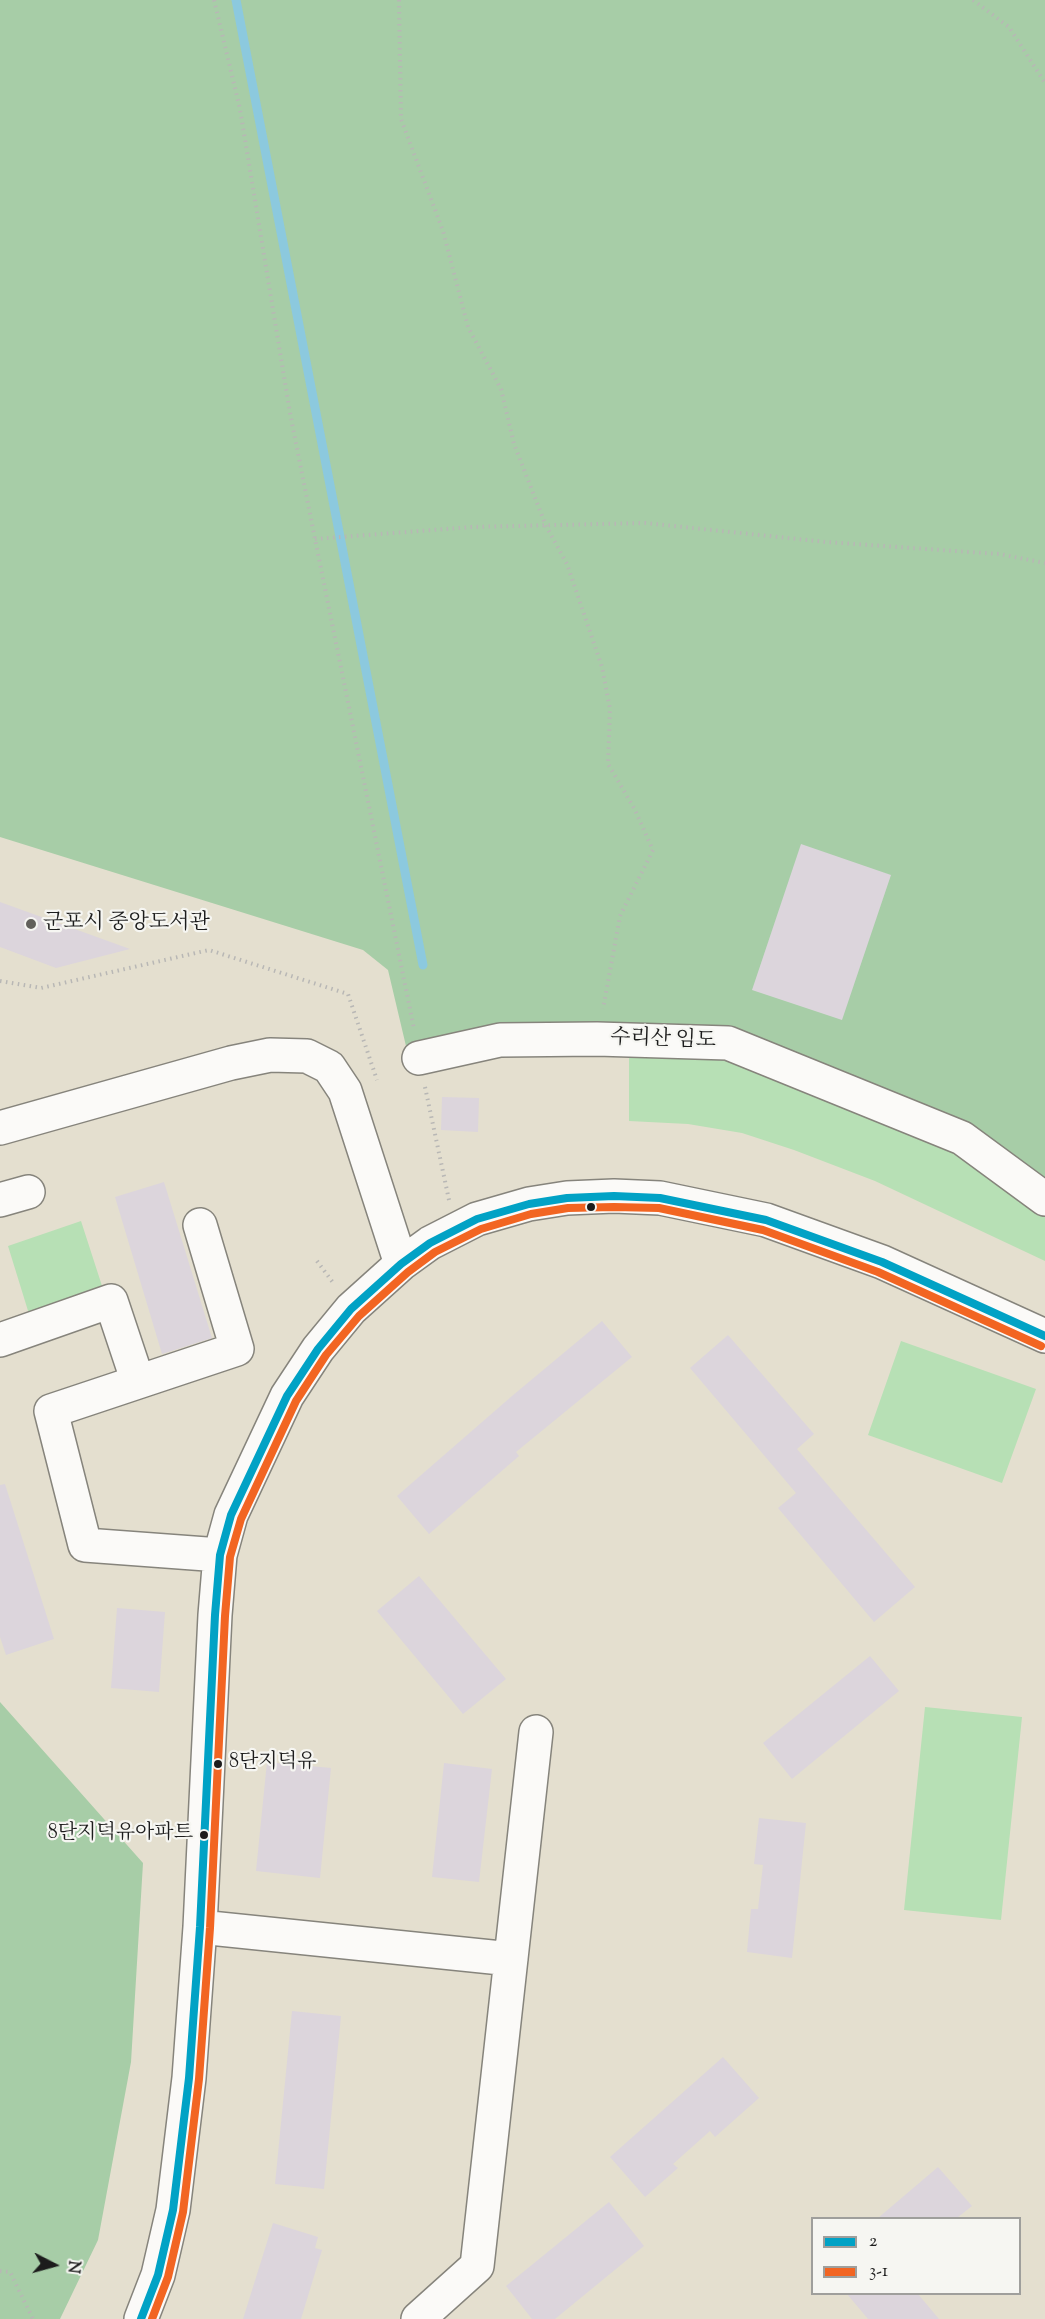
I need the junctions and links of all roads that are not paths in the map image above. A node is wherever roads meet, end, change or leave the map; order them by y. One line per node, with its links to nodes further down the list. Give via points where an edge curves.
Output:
1 (419, 1058): 3 (street, 수리산 임도, via 500,1040 728,1043 962,1138)
2 (0, 1128): 5 (street, via 231,1063 270,1054 307,1056 329,1067 345,1091)
3 (1045, 1199)
4 (200, 1225): 8 (street, via 237,1349)
5 (400, 1264): 6 (street, via 455,1230 509,1209 567,1198 671,1200 766,1220 850,1250); 9 (street, via 351,1309 287,1396 231,1515)
6 (1045, 1336)
7 (0, 1340): 8 (street, via 111,1301)
8 (138, 1382): 9 (street, via 51,1411 85,1545)
9 (220, 1554): 11 (street)
10 (536, 1732): 12 (street)
11 (201, 1927): 12 (street); 13 (street, via 173,2210 158,2275)
12 (511, 1959): 14 (street, via 477,2266)
13 (141, 2319)
14 (418, 2319)

